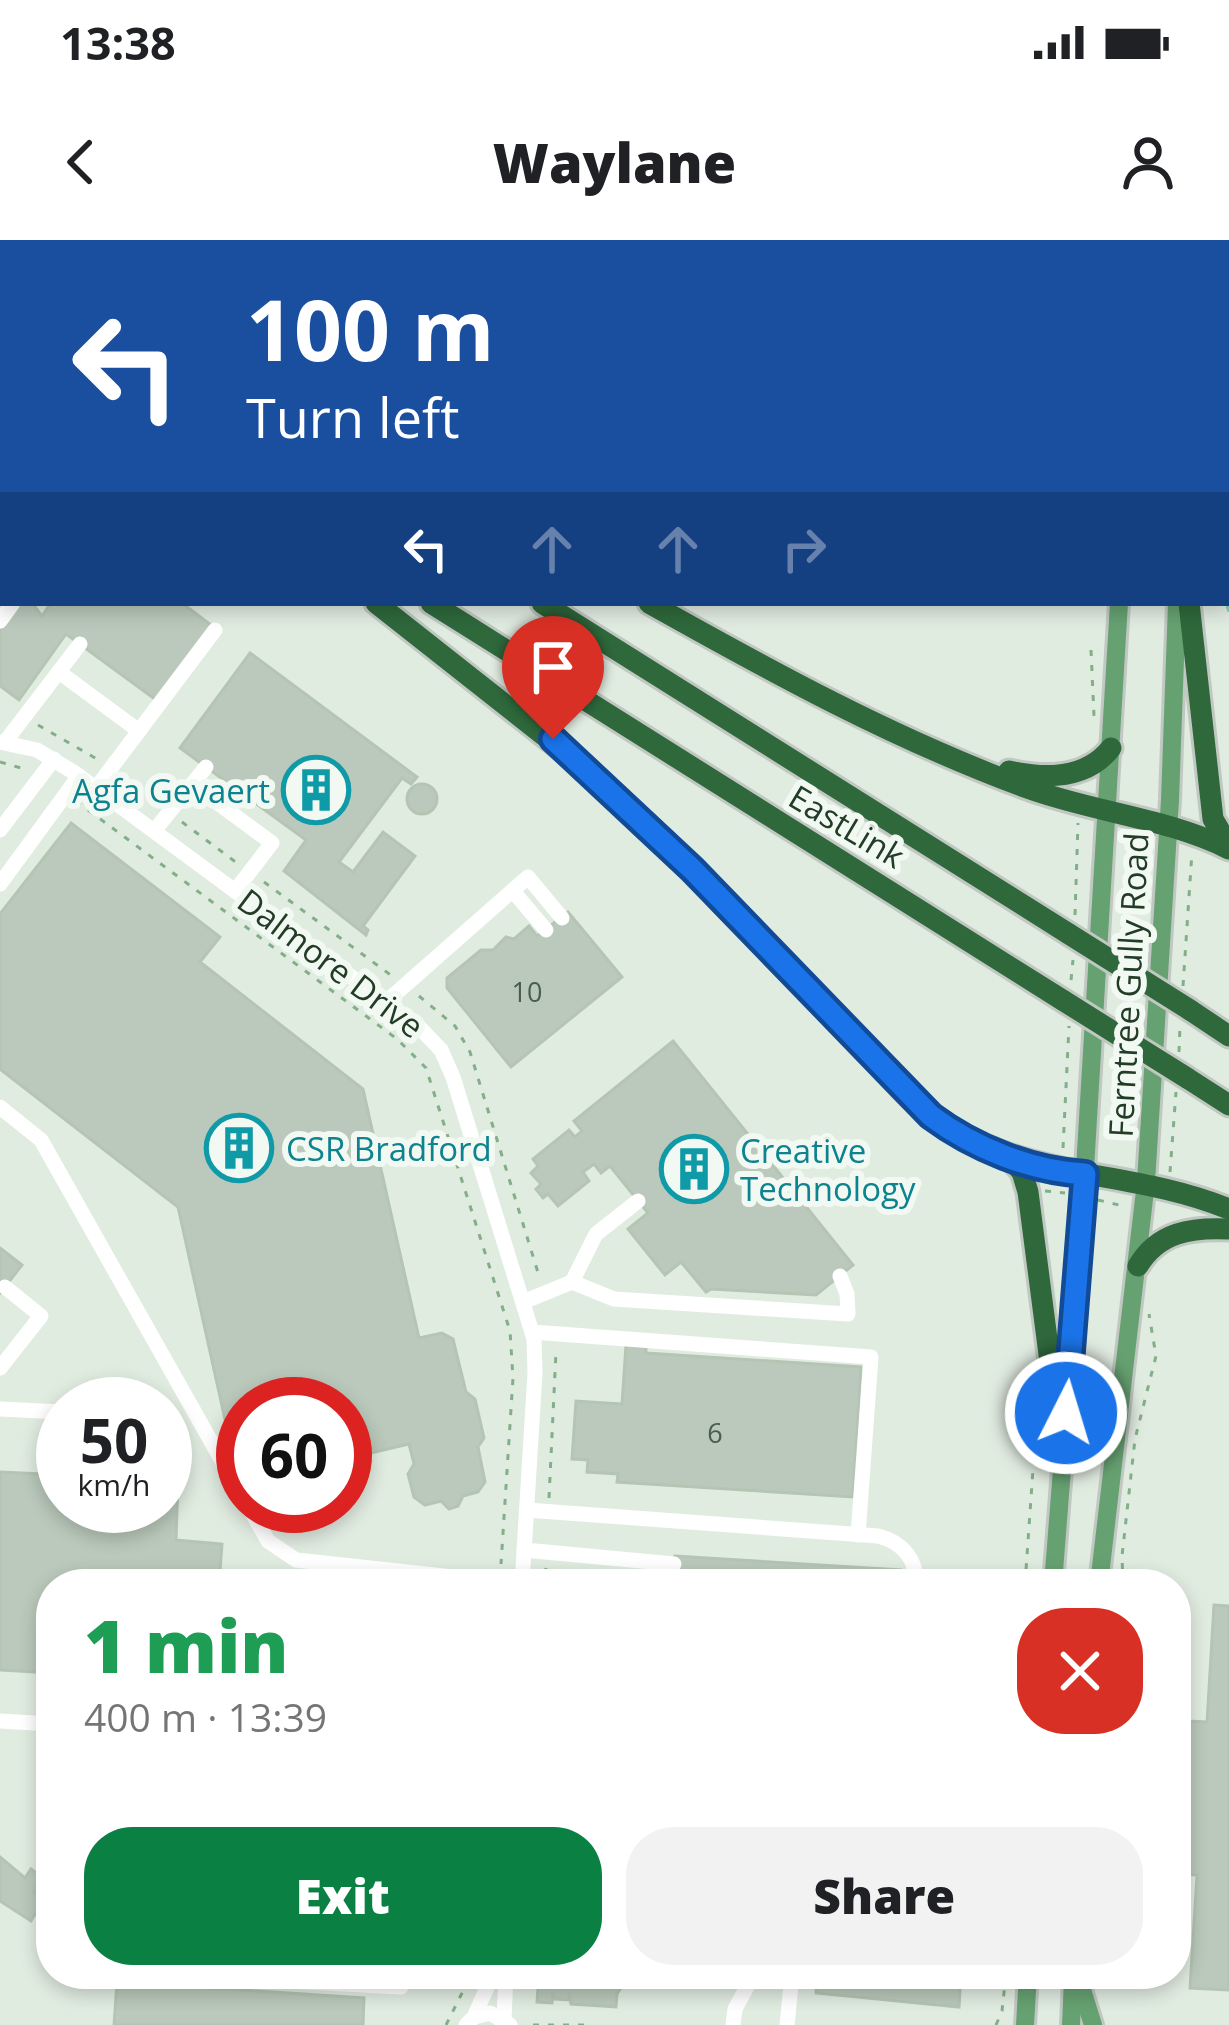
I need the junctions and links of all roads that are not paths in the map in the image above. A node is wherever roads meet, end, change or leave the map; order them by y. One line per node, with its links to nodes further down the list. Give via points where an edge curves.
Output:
1 (380, 606): 36 (highway, via 602,783 919,1106 959,1136)
2 (436, 606): 34 (highway, EastLink, bridge)
3 (547, 606): 33 (highway, EastLink, bridge)
4 (654, 606): 13 (highway, via 830,704)
5 (1119, 606): 14 (main road, Ferntree Gully Road)
6 (1177, 606): 23 (main road, Ferntree Gully Road)
7 (1190, 606): 26 (highway, via 1213,819)
8 (215, 630): 11 (street)
9 (80, 644): 10 (street)
10 (59, 672): 11 (street); 12 (street)
11 (139, 731): 19 (street)
12 (3, 742): 15 (street, Dalmore Drive)
13 (922, 745): 14 (highway, via 1047,776 1091,767); 21 (highway)
14 (1111, 748): 21 (main road, Ferntree Gully Road)
15 (54, 759): 17 (street, Dalmore Drive); 24 (street)
16 (206, 767): 18 (street)
17 (79, 776): 19 (street, Dalmore Drive); 27 (street)
18 (192, 784): 22 (street); 25 (street)
19 (96, 788): 25 (street, Dalmore Drive)
20 (246, 796): 22 (street)
21 (1107, 812): 23 (highway); 37 (main road, Ferntree Gully Road)
22 (232, 814): 28 (street, via 272,843)
23 (1168, 829): 26 (highway); 38 (main road, Ferntree Gully Road)
24 (0, 830)
25 (154, 831): 28 (street, Dalmore Drive)
26 (1229, 848)
27 (0, 884)
28 (236, 891): 32 (street, Dalmore Drive)
29 (513, 891): 30 (street, via 528,877); 31 (street); 32 (street)
30 (562, 917)
31 (545, 930)
32 (386, 1002): 46 (street, Dalmore Drive, via 446,1058)
33 (1229, 1036)
34 (1229, 1105)
35 (0, 1107): 51 (street, via 41,1140)
36 (1009, 1157): 37 (highway); 52 (highway, via 1028,1192)
37 (1085, 1174): 38 (highway); 52 (main road, Ferntree Gully Road)
38 (1146, 1182): 40 (highway); 42 (main road, Ferntree Gully Road)
39 (638, 1201): 44 (street, via 596,1234)
40 (1229, 1209)
41 (1229, 1229): 42 (highway, via 1163,1238)
42 (1138, 1267): 62 (main road, Ferntree Gully Road)
43 (839, 1276): 44 (street, via 848,1314 616,1299)
44 (572, 1282): 46 (street)
45 (5, 1287): 48 (street, via 40,1316)
46 (523, 1302): 47 (street, Dalmore Drive)
47 (532, 1332): 53 (street, Dalmore Drive); 55 (street, via 871,1357)
48 (0, 1368)
49 (0, 1409): 50 (street)
50 (36, 1411)
51 (216, 1450)
52 (1062, 1455): 61 (main road, Ferntree Gully Road)
53 (527, 1510): 55 (street); 56 (street, Dalmore Drive)
54 (263, 1533): 58 (street, via 296,1560)
55 (858, 1535): 60 (street, via 886,1538)
56 (524, 1550): 57 (street); 59 (street, Dalmore Drive)
57 (674, 1564)
58 (379, 1569)
59 (522, 1569)
60 (916, 1569)
61 (1054, 1569)
62 (1102, 1569)
63 (0, 1721): 64 (street)
64 (36, 1723)
65 (483, 1989): 72 (street)
66 (506, 1989): 73 (street)
67 (746, 1989): 75 (street)
68 (791, 1989): 76 (street)
69 (1027, 1989): 74 (main road)
70 (1074, 1989): 77 (main road)
71 (1080, 1989): 78 (main road)
72 (470, 2021): 73 (street, via 490,2013)
73 (507, 2022)
74 (1025, 2024)
75 (734, 2025)
76 (788, 2025)
77 (1070, 2025)
78 (1093, 2025)

